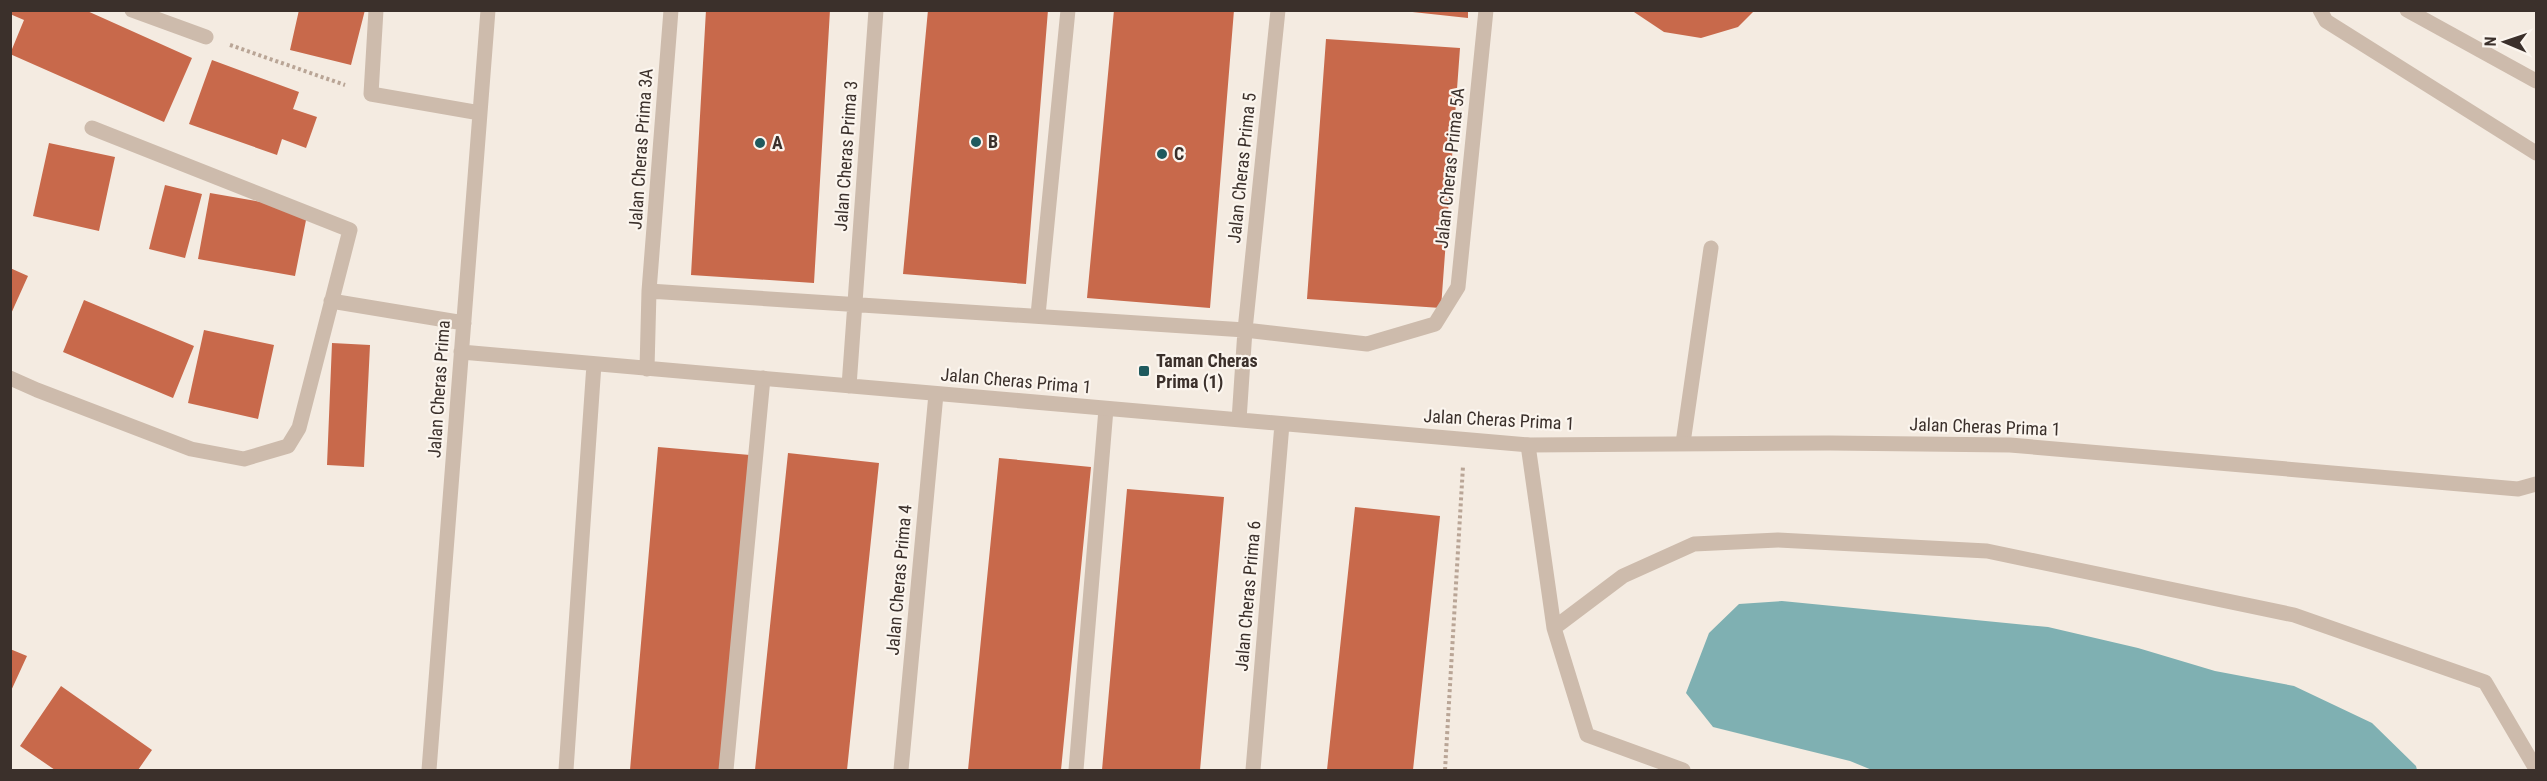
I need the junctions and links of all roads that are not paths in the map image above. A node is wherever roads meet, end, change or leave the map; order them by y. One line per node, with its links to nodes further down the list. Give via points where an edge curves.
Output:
1 (132, 10): 11 (street)
2 (376, 10): 13 (street, via 371,94)
3 (489, 10): 13 (street, Jalan Cheras Prima)
4 (671, 10): 17 (street, Jalan Cheras Prima 3A)
5 (876, 10): 19 (street, Jalan Cheras Prima 3)
6 (1068, 10): 20 (street)
7 (1278, 10): 22 (street, Jalan Cheras Prima 5)
8 (1486, 10): 22 (street, Jalan Cheras Prima 5A, via 1458,287 1435,324 1367,344)
9 (2320, 10): 15 (street, via 2326,21)
10 (2407, 10): 12 (street)
11 (206, 37)
12 (2536, 81)
13 (480, 112): 21 (street, Jalan Cheras Prima)
14 (92, 128): 18 (street, via 350,230)
15 (2536, 153)
16 (1711, 248): 33 (street)
17 (649, 291): 19 (street); 25 (street, Jalan Cheras Prima 3A)
18 (331, 301): 21 (street); 26 (street, via 299,428 288,446 244,459 191,449)
19 (855, 304): 20 (street); 28 (street, Jalan Cheras Prima 3)
20 (1038, 315): 22 (street)
21 (464, 323): 23 (street, Jalan Cheras Prima)
22 (1245, 330): 31 (street, Jalan Cheras Prima 5)
23 (461, 352): 24 (street, Jalan Cheras Prima 1); 38 (street, Jalan Cheras Prima)
24 (594, 364): 25 (street, Jalan Cheras Prima 1); 39 (street)
25 (647, 369): 27 (street, Jalan Cheras Prima 1)
26 (10, 378)
27 (763, 378): 28 (street, Jalan Cheras Prima 1); 40 (street)
28 (849, 386): 29 (street, Jalan Cheras Prima 1)
29 (936, 394): 30 (street, Jalan Cheras Prima 1); 41 (street, Jalan Cheras Prima 4)
30 (1106, 409): 31 (street, Jalan Cheras Prima 1); 42 (street)
31 (1239, 420): 32 (street, Jalan Cheras Prima 1)
32 (1282, 424): 34 (street, Jalan Cheras Prima 1); 43 (street, Jalan Cheras Prima 6)
33 (1683, 443): 34 (street, Jalan Cheras Prima 1); 35 (street, Jalan Cheras Prima 1, via 2010,445 2518,489)
34 (1528, 445): 36 (street)
35 (2536, 484)
36 (1554, 628): 37 (street, via 1623,576 1694,544 1778,540 1987,551 2294,615 2485,682); 44 (street, via 1587,735)
37 (2536, 769)
38 (429, 771)
39 (566, 771)
40 (726, 771)
41 (901, 771)
42 (1076, 771)
43 (1253, 771)
44 (1683, 771)

